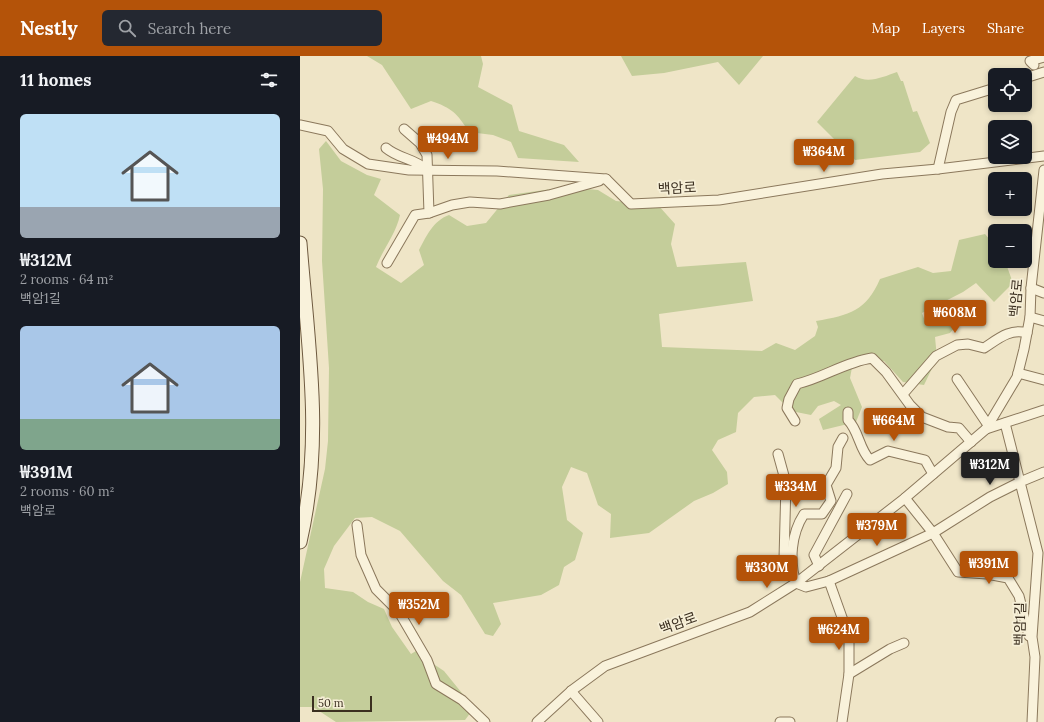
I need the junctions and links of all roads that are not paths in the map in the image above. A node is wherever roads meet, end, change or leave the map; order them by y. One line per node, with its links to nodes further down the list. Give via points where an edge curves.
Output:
1 (1044, 57): 2 (street, via 1030,61)
2 (1034, 65)
3 (1044, 72): 4 (street)
4 (1032, 76)
5 (988, 90): 10 (street, via 956,100)
6 (300, 125): 11 (street, via 328,131 344,149 368,164)
7 (404, 129): 11 (street, via 420,143 427,155)
8 (386, 148): 11 (street, via 394,154 419,162)
9 (1044, 156): 10 (street, 백암로)
10 (938, 169): 13 (street, 백암로, via 882,174 750,196 680,203 631,204)
11 (427, 170): 13 (street, via 497,171); 14 (street)
12 (1044, 170): 18 (street, 백암로)
13 (606, 179): 14 (street, via 549,195 500,204 470,202)
14 (429, 213): 16 (street, via 415,215)
15 (300, 243): 17 (street)
16 (387, 263)
17 (302, 281): 42 (street, via 314,404 312,467)
18 (1031, 288): 19 (street); 20 (street, 백암로)
19 (1044, 293)
20 (1030, 317): 21 (street); 22 (street, 백암로)
21 (1044, 321)
22 (1027, 333): 23 (street, 백암로); 26 (street, 백암로, via 1012,331 984,348 968,344 957,345 936,356)
23 (1018, 373): 25 (street); 31 (street, 백암로)
24 (957, 378): 31 (street)
25 (1044, 380)
26 (903, 394): 29 (street, via 872,358 863,359 809,382 796,384 787,408); 33 (street, via 922,417 948,427 959,428)
27 (1044, 410): 30 (street)
28 (848, 412): 36 (street, via 848,420 854,426 865,455 870,460 888,451 925,460)
29 (795, 421)
30 (1005, 423): 31 (street); 37 (street, 백암1길)
31 (987, 427): 33 (street, 백암로)
32 (843, 438): 44 (street, via 838,447 836,468 826,485 831,501 822,514 804,514 801,519 792,548)
33 (971, 442): 36 (street, 백암로)
34 (778, 454): 44 (street, via 786,483 784,559)
35 (1044, 472): 37 (street)
36 (934, 474): 39 (street, 백암로)
37 (1020, 482): 41 (street, via 990,497); 48 (street, 백암1길, via 1038,553 1032,637)
38 (847, 494): 43 (street, via 814,555)
39 (905, 498): 41 (street); 43 (street, 백암로)
40 (357, 525): 51 (street, via 361,555 376,589 399,612 427,660 436,684 462,700)
41 (933, 533): 45 (street); 48 (street, via 958,572 1008,578 1019,596)
42 (300, 542)
43 (818, 566): 46 (street, 백암로)
44 (792, 569): 46 (street)
45 (829, 581): 46 (street, via 806,587); 49 (street, via 849,637)
46 (796, 583): 50 (street, 백암로, via 750,612 605,666)
47 (904, 643): 49 (street)
48 (1034, 657): 57 (street, 백암1길)
49 (849, 674): 56 (street)
50 (571, 691): 52 (street, 백암로); 53 (street)
51 (485, 722)
52 (537, 722)
53 (598, 722)
54 (780, 722): 55 (street)
55 (790, 722)
56 (842, 722)
57 (1032, 722)

